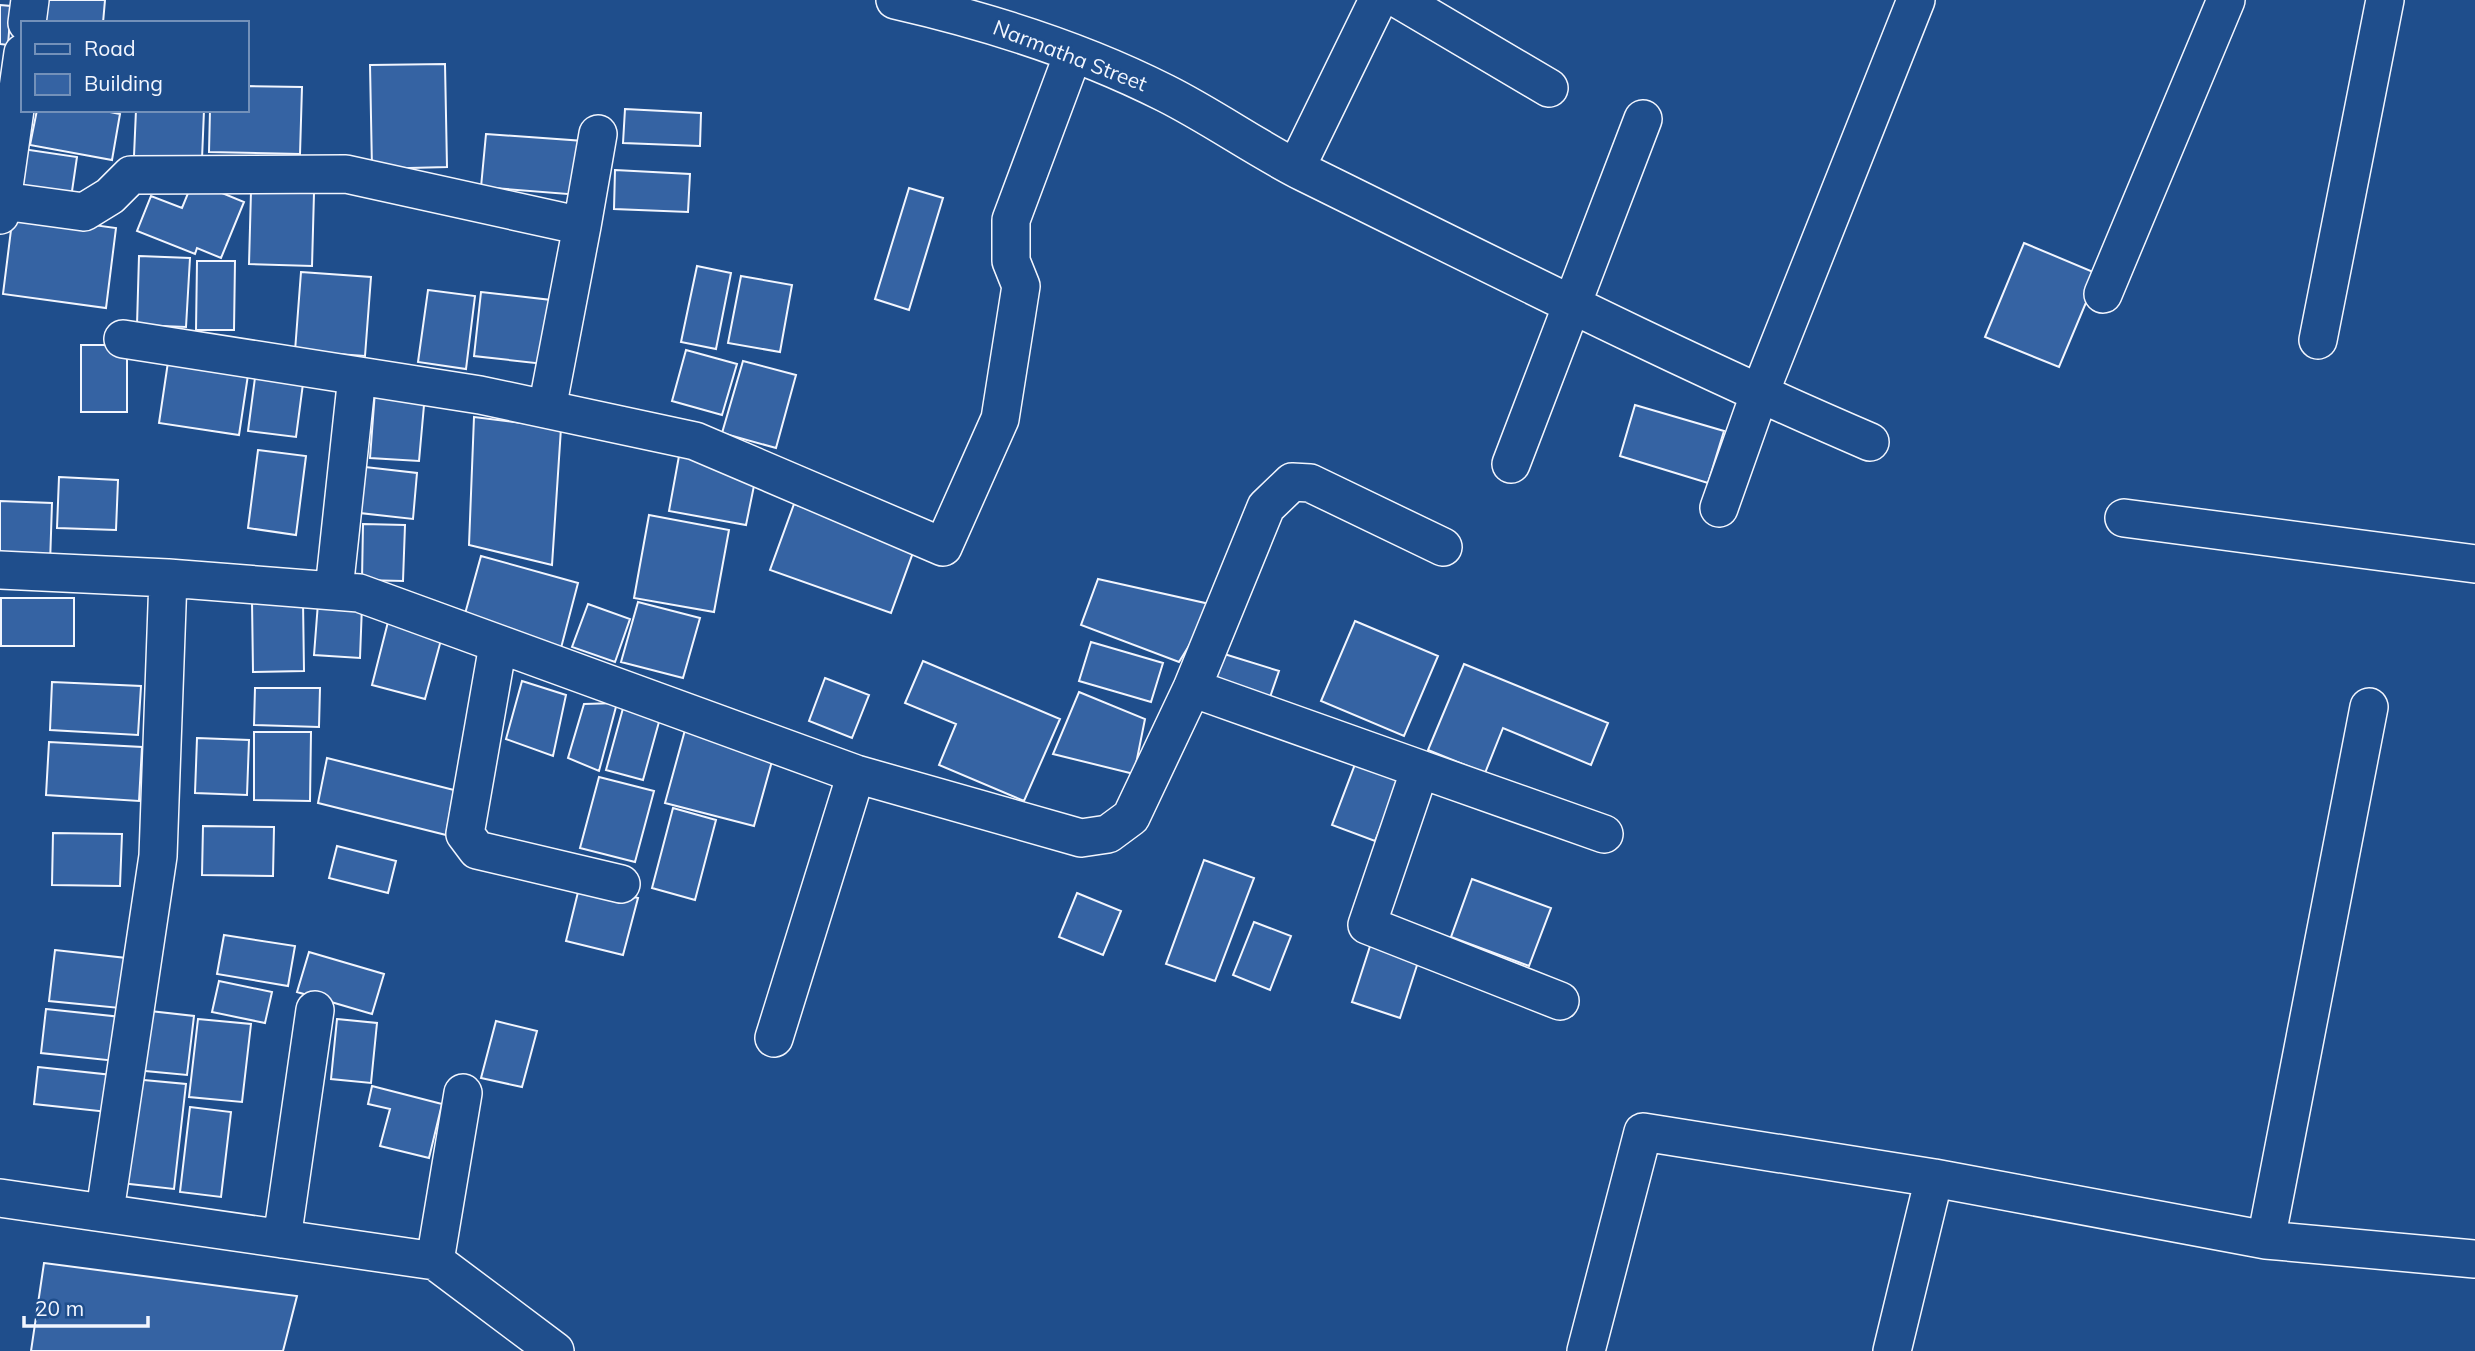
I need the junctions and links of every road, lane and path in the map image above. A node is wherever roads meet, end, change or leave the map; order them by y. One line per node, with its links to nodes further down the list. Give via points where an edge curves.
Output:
1 (30, 0): 8 (street)
2 (895, 0): 9 (street, Narmatha Street, via 963,16)
3 (1378, 0): 14 (street)
4 (1400, 0): 11 (street)
5 (1916, 0): 22 (street)
6 (2226, 0): 17 (street)
7 (2385, 0): 20 (street)
8 (27, 21)
9 (1073, 54): 14 (street, Narmatha Street, via 1164,93); 23 (street, via 1011,220 1011,261 1021,286 1000,419 943,547 695,441)
10 (21, 66): 15 (street)
11 (1549, 88)
12 (1643, 119): 18 (street)
13 (598, 135): 16 (street)
14 (1296, 168): 18 (street, Narmatha Street)
15 (1, 208): 16 (street, via 84,212 110,196 131,175 346,174)
16 (582, 226): 23 (street)
17 (2103, 294)
18 (1571, 305): 22 (street, Narmatha Street); 25 (street)
19 (123, 339): 21 (street)
20 (2318, 340)
21 (358, 376): 23 (street); 32 (street)
22 (1759, 395): 24 (street, Narmatha Street); 26 (street)
23 (547, 409)
24 (1870, 442)
25 (1511, 464)
26 (1719, 508)
27 (2124, 518): 29 (street)
28 (1443, 547): 34 (street, via 1310,483 1292,482 1266,507)
29 (2475, 564)
30 (0, 570): 31 (street)
31 (168, 578): 32 (street); 46 (street, via 158,856)
32 (334, 590): 33 (street, via 359,593)
33 (498, 645): 37 (street); 39 (street, via 465,834 470,844 477,850)
34 (1192, 688): 36 (street); 37 (street, via 1131,817 1108,834 1081,838)
35 (2369, 707): 48 (street)
36 (1420, 769): 38 (street); 40 (street, via 1367,925)
37 (856, 774): 42 (street)
38 (1604, 834)
39 (621, 884)
40 (1560, 1001)
41 (315, 1010): 47 (street)
42 (774, 1038)
43 (463, 1093): 50 (street)
44 (1934, 1178): 48 (street); 52 (street, via 1643,1132); 53 (street)
45 (0, 1198): 46 (street)
46 (105, 1211): 47 (street)
47 (282, 1239): 50 (street)
48 (2266, 1240): 49 (street)
49 (2475, 1259)
50 (435, 1261): 51 (street)
51 (543, 1347)
52 (1586, 1351)
53 (1892, 1351)

